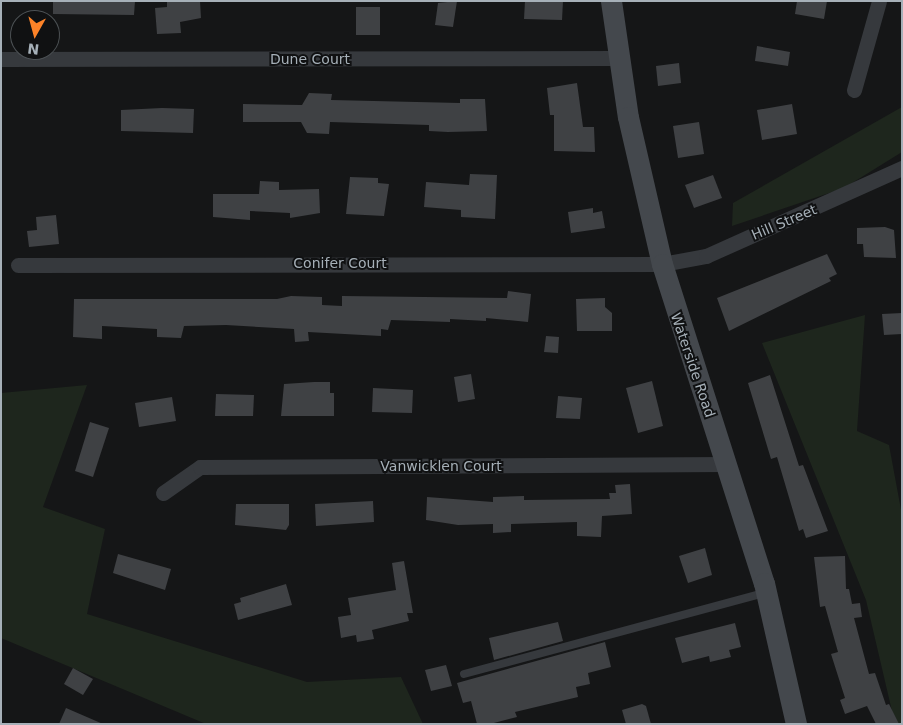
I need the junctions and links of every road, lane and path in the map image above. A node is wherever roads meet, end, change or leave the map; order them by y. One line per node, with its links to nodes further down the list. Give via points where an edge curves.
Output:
1 (611, 1): 3 (main road, Waterside Road)
2 (879, 1): 5 (street)
3 (618, 58): 4 (street, Dune Court); 7 (main road, Waterside Road)
4 (1, 59)
5 (854, 90)
6 (902, 168): 7 (street, Hill Street, via 706,256)
7 (662, 264): 8 (street, Conifer Court); 9 (main road, Waterside Road)
8 (18, 265)
9 (727, 464): 10 (street, Vanwicklen Court, via 200,467); 11 (main road, Waterside Road)
10 (163, 493)
11 (766, 592): 12 (lane); 13 (main road, Waterside Road)
12 (464, 674)
13 (796, 724)

